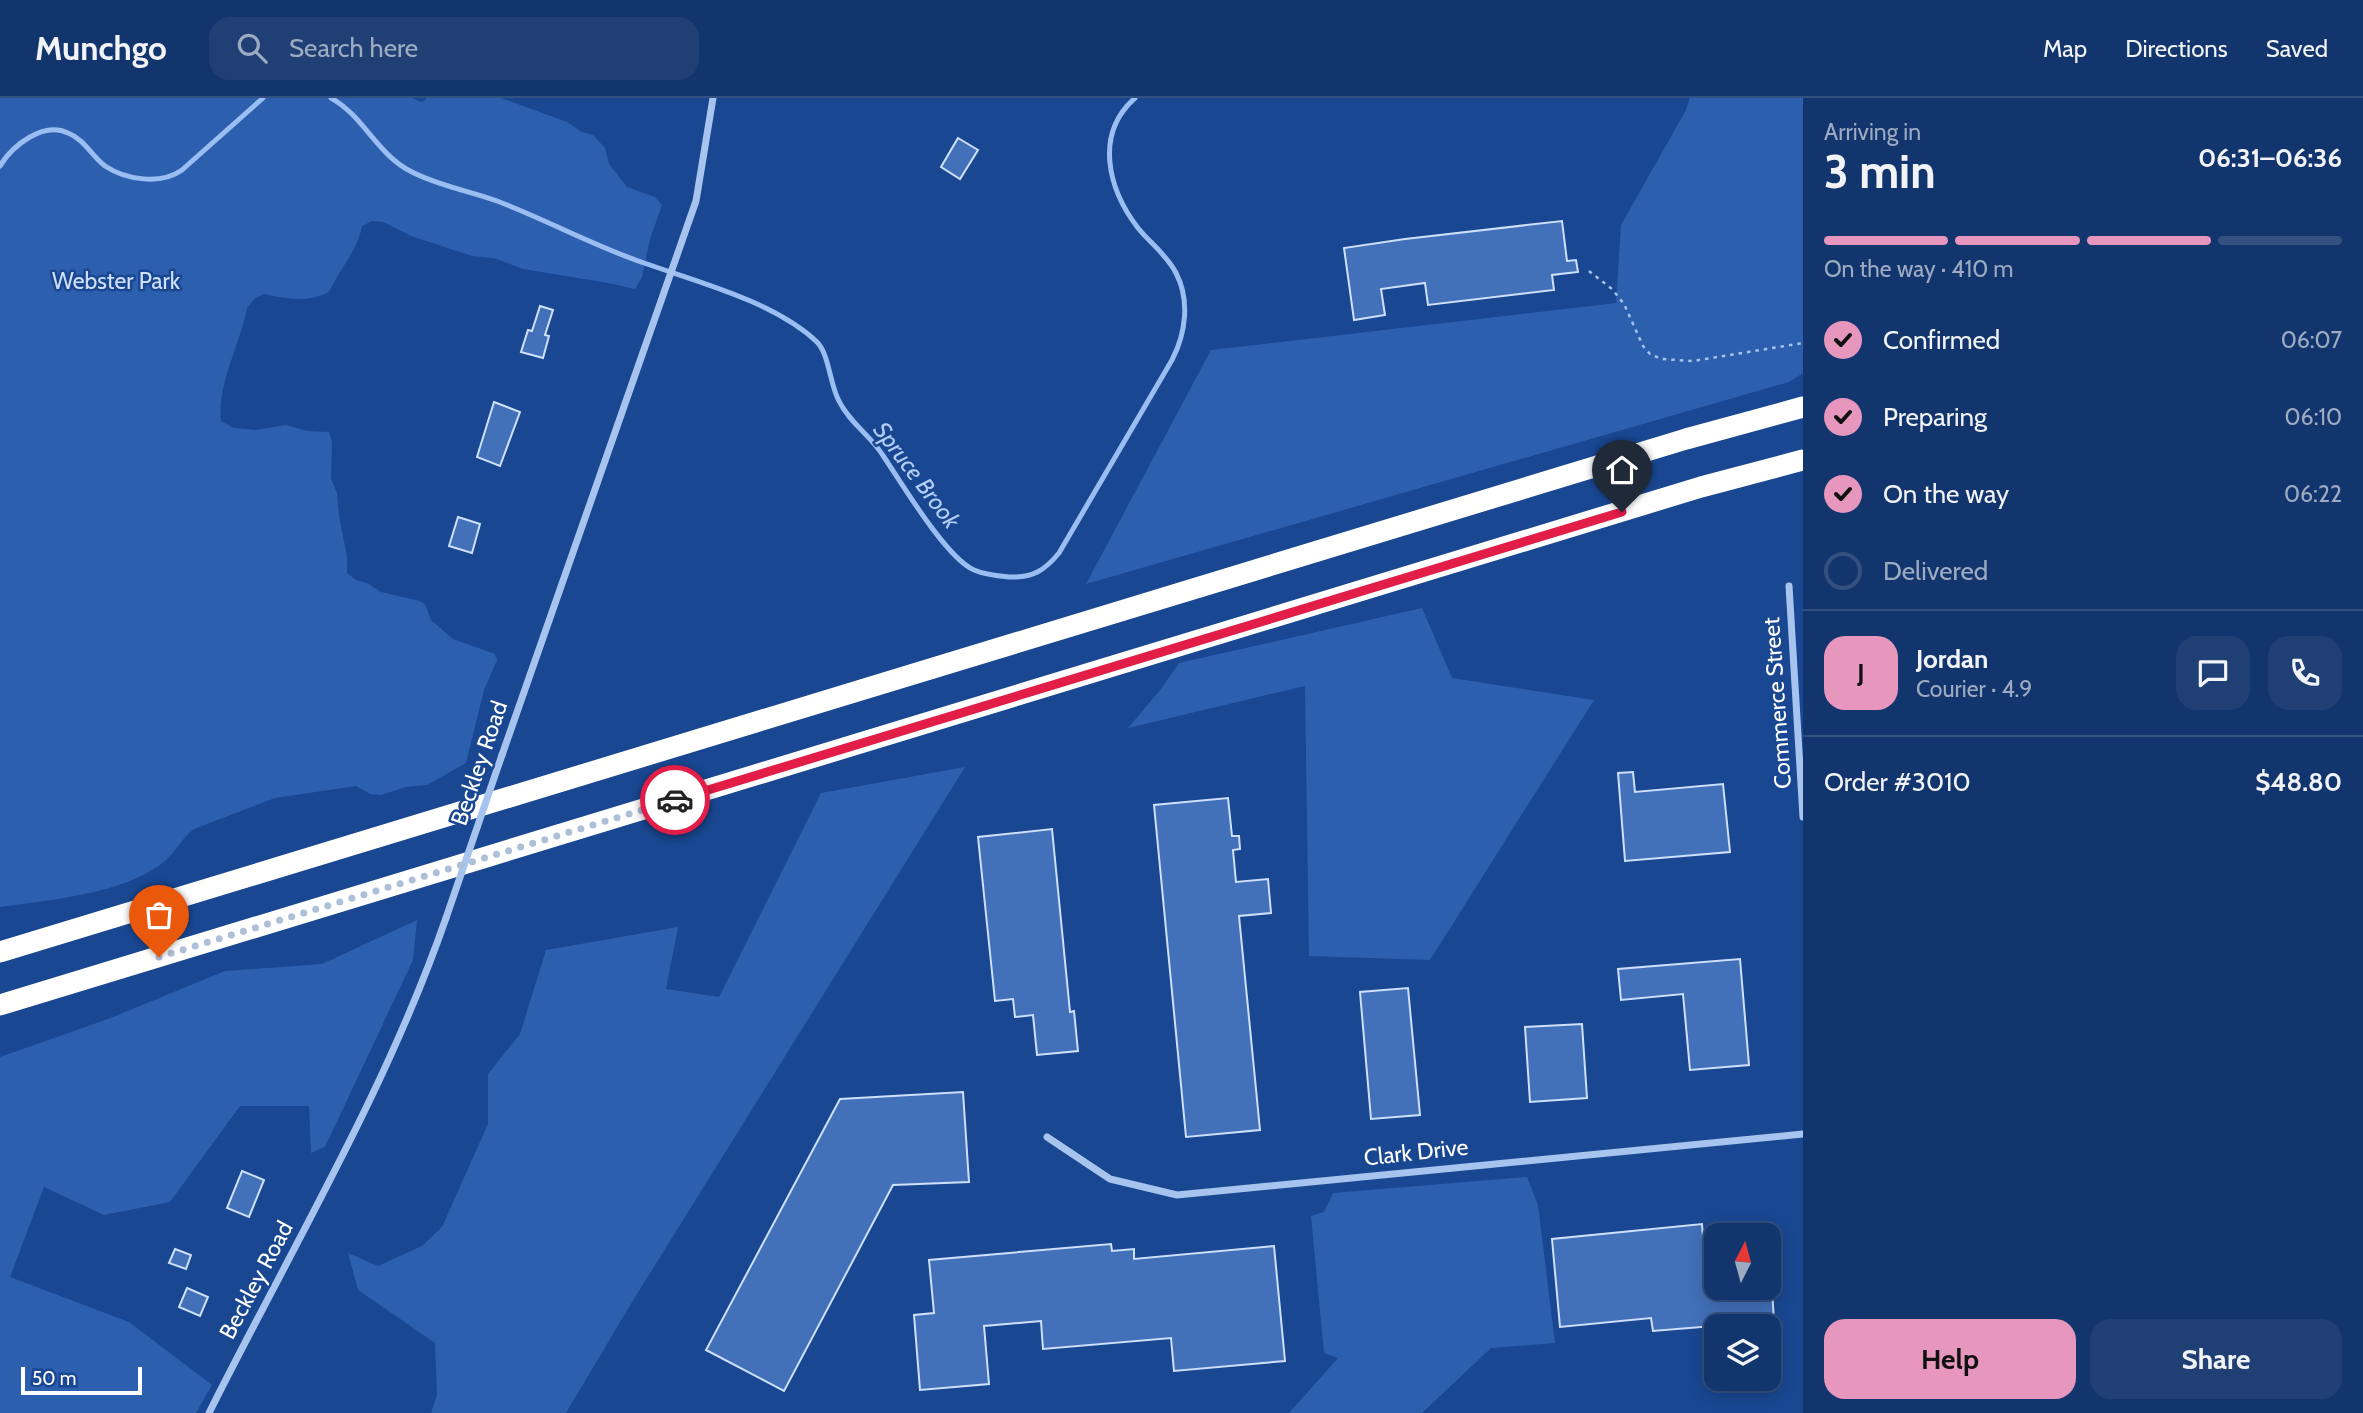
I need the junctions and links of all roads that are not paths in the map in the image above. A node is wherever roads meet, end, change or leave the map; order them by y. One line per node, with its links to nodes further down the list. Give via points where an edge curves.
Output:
1 (713, 98): 10 (street, Beckley Road, bridge, via 696,201 411,1010 367,1108)
2 (1803, 407): 6 (highway)
3 (1803, 460): 7 (highway, via 1701,487)
4 (1788, 586): 5 (street, Commerce Street)
5 (1803, 817)
6 (0, 953)
7 (0, 1005)
8 (1803, 1134): 9 (street, Clark Drive, via 1177,1195 1110,1179)
9 (1047, 1137)
10 (209, 1413)

